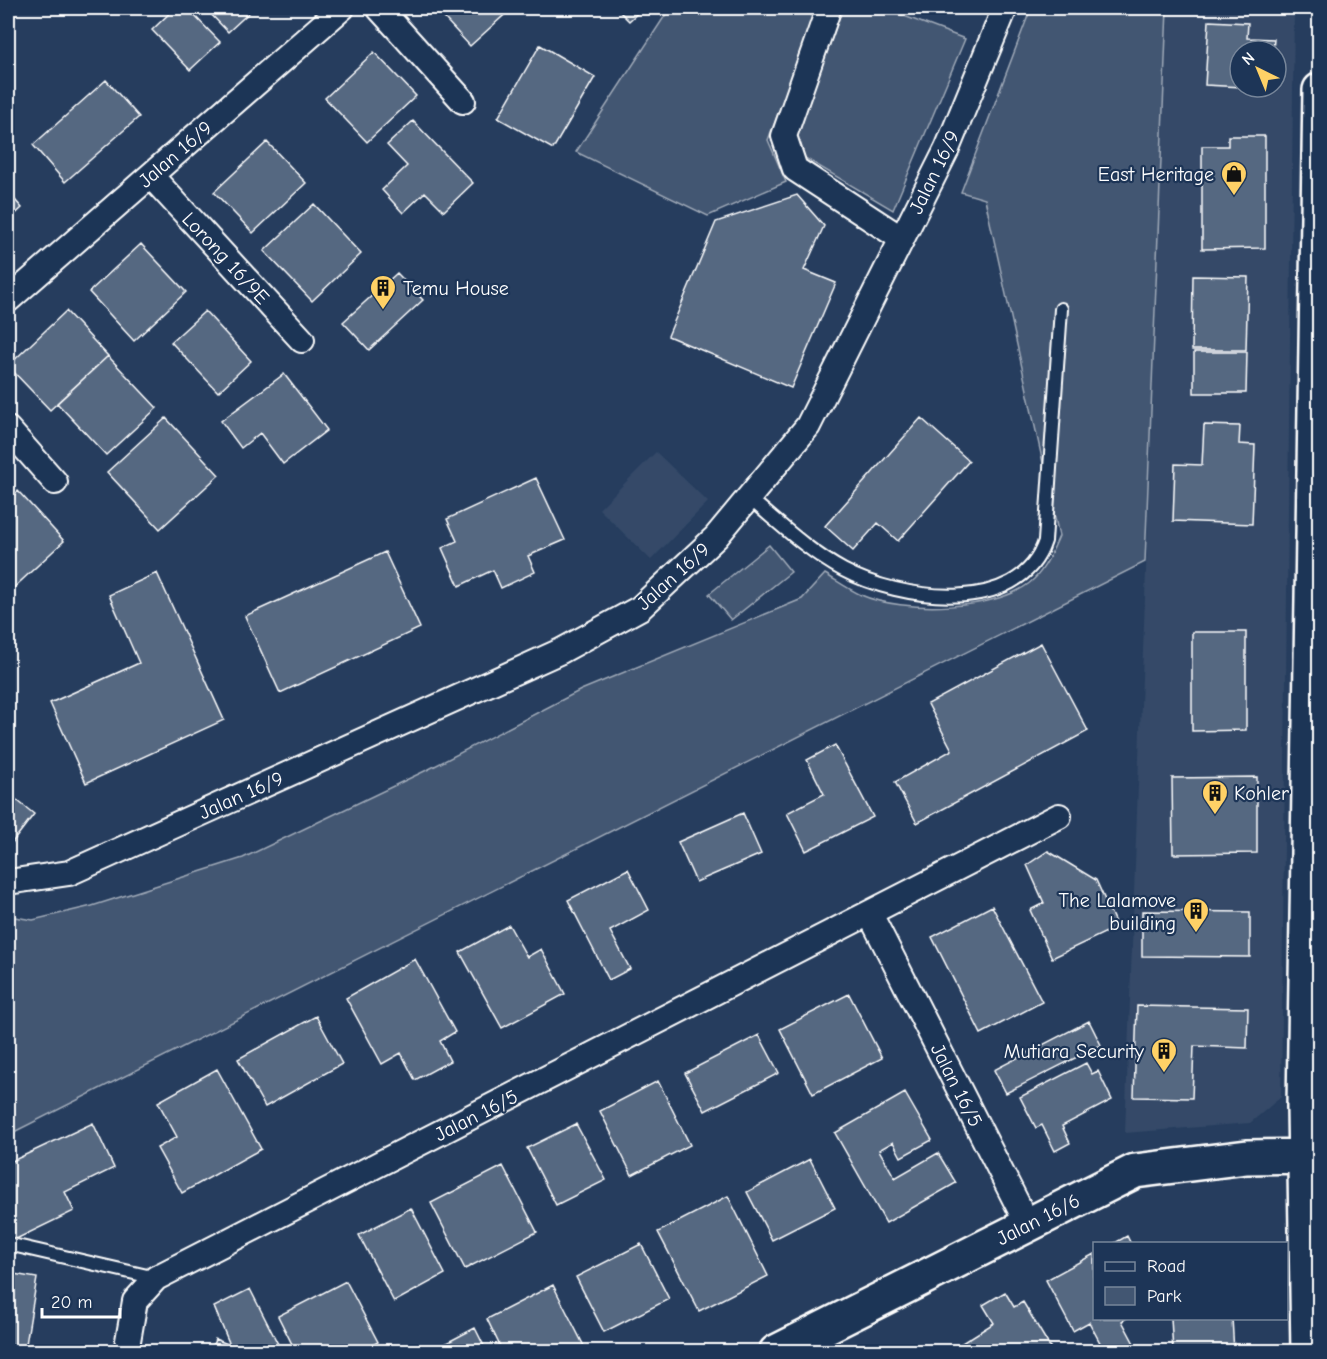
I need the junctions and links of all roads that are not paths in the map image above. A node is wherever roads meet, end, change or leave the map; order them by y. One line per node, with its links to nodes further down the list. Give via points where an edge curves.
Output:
1 (342, 8): 7 (street, Jalan 16/9)
2 (379, 8): 6 (street)
3 (1005, 8): 8 (street, Jalan 16/9, via 948,149)
4 (828, 9): 8 (street, via 784,136 795,169)
5 (1320, 90): 18 (main road)
6 (463, 101)
7 (151, 176): 9 (street, Jalan 16/9); 11 (street, Lorong 16/9E)
8 (902, 239): 14 (street, Jalan 16/9, via 808,426)
9 (8, 300)
10 (1061, 309): 14 (lane, via 1045,541 1032,567 1019,577 972,595 900,591 869,582 801,542)
11 (302, 340)
12 (8, 429): 13 (street)
13 (55, 482)
14 (749, 498): 16 (street, Jalan 16/9, via 716,537 640,608 561,651 69,873)
15 (1059, 816): 17 (street, Jalan 16/5)
16 (8, 882)
17 (870, 914): 19 (street, Jalan 16/5); 21 (street, Jalan 16/5)
18 (1312, 1156): 19 (main road, Jalan 16/6, via 1248,1157 1135,1171); 24 (main road)
19 (1028, 1225): 23 (main road, Jalan 16/6)
20 (8, 1244): 21 (lane)
21 (156, 1278): 22 (street, Jalan 16/5, via 135,1300)
22 (126, 1352)
23 (776, 1352)
24 (1308, 1352)

